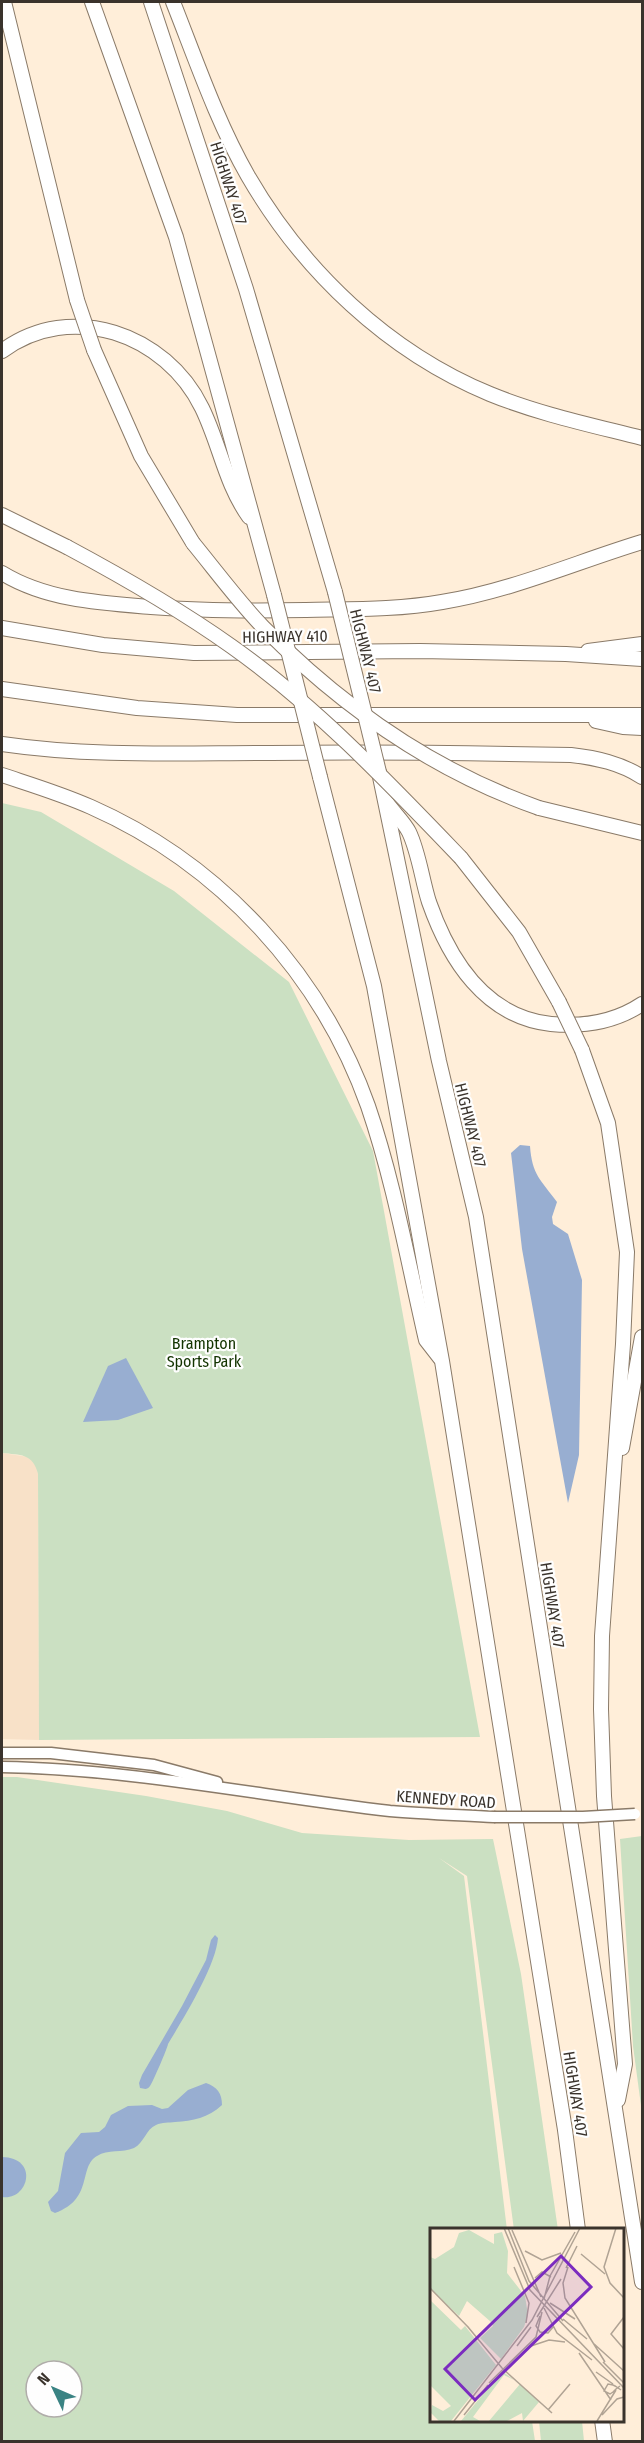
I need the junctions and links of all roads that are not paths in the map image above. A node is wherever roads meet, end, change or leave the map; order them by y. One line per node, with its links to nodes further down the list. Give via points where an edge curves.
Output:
1 (4, 2): 23 (highway, bridge, via 77,300 94,350 141,456 193,543 262,625 334,692 378,725 428,756 510,797)
2 (92, 2): 8 (highway, HIGHWAY 407, via 176,237)
3 (151, 2): 22 (highway, HIGHWAY 407, bridge, via 246,289 335,592)
4 (173, 2): 6 (highway, via 224,130 248,176 294,244 344,299 417,354 489,393)
5 (2, 351): 8 (highway, via 32,334 61,327 94,327 123,334 145,345 178,374 202,408 236,498)
6 (642, 438)
7 (2, 514): 27 (highway, bridge, via 173,607 232,646 282,686 350,746 461,858 519,932 582,1050 608,1123 627,1252)
8 (255, 526): 26 (highway, HIGHWAY 407, bridge, via 374,986)
9 (642, 542): 10 (highway, via 490,591 442,602 373,609 209,611 128,605 54,595)
10 (2, 573)
11 (2, 628): 13 (highway, HIGHWAY 410, via 103,645 194,653)
12 (642, 644): 13 (highway)
13 (566, 654): 14 (highway, HIGHWAY 410)
14 (642, 659)
15 (2, 689): 17 (highway, via 137,708 237,715)
16 (642, 715): 17 (highway)
17 (577, 716): 18 (highway)
18 (642, 728)
19 (2, 744): 21 (highway, via 86,752 177,754 571,755 608,761)
20 (2, 775): 26 (highway, via 93,808 158,843 230,898 305,983 331,1025 367,1104 380,1143 426,1340)
21 (642, 777)
22 (385, 800): 24 (highway, via 408,831 429,901 450,951 488,998 524,1017 572,1026 615,1018); 32 (highway, HIGHWAY 407, via 476,1217)
23 (642, 833)
24 (642, 1004)
25 (642, 1337): 27 (highway, via 623,1447)
26 (442, 1361): 33 (highway, HIGHWAY 407)
27 (613, 1472): 32 (highway, via 601,1709 624,2064)
28 (2, 1753): 30 (main road, KENNEDY ROAD, via 154,1764)
29 (2, 1767): 30 (main road, KENNEDY ROAD)
30 (248, 1791): 31 (main road, KENNEDY ROAD, bridge, via 391,1811 494,1817)
31 (639, 1814)
32 (615, 2111): 34 (highway, HIGHWAY 407)
33 (578, 2228)
34 (642, 2282)
35 (602, 2422): 36 (highway)
36 (605, 2442)

